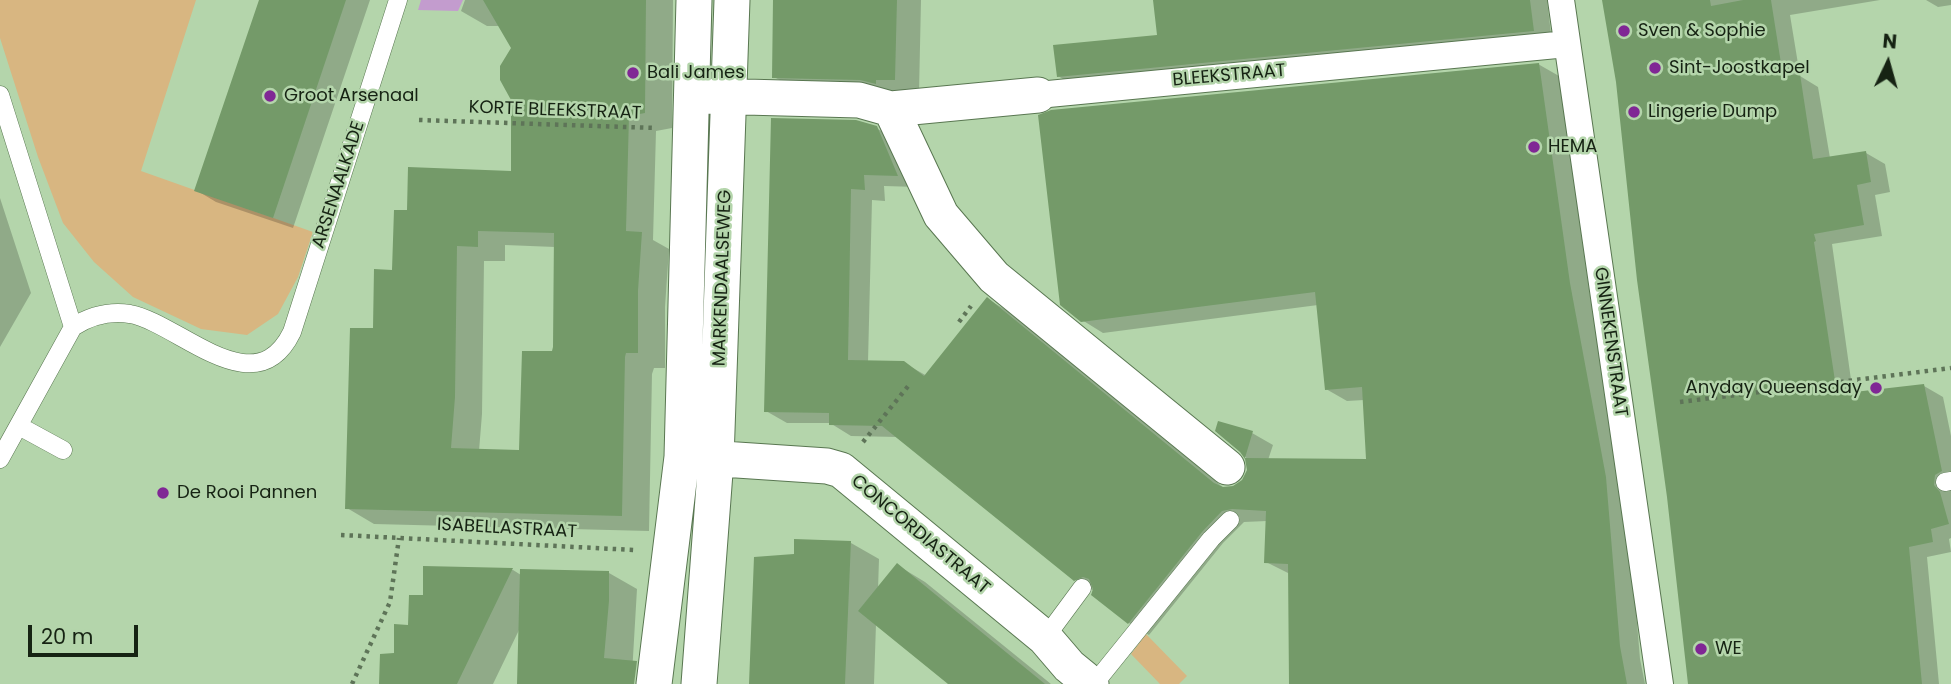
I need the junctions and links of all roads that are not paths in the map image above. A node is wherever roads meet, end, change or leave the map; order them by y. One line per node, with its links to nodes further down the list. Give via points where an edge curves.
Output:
1 (398, 0): 11 (lane, ARSENAALKADE, via 292,332 281,350 242,363 128,314 99,316)
2 (694, 0): 10 (street, MARKENDAALSEWEG)
3 (732, 0): 8 (street, MARKENDAALSEWEG)
4 (1561, 0): 5 (street, GINNEKENSTRAAT)
5 (1567, 44): 6 (street, BLEEKSTRAAT); 24 (street, GINNEKENSTRAAT)
6 (1038, 94): 9 (street, BLEEKSTRAAT)
7 (0, 95): 11 (lane)
8 (729, 97): 9 (street, BLEEKSTRAAT, via 859,100); 10 (street); 15 (street, MARKENDAALSEWEG)
9 (891, 108): 17 (street, via 941,215 994,277)
10 (691, 113): 14 (street, MARKENDAALSEWEG)
11 (73, 327): 12 (lane)
12 (19, 426): 13 (lane); 16 (lane)
13 (63, 450)
14 (682, 457): 15 (street); 21 (street, MARKENDAALSEWEG)
15 (716, 459): 20 (street, CONCORDIASTRAAT, via 841,470); 22 (street, MARKENDAALSEWEG)
16 (0, 460)
17 (1227, 467)
18 (1230, 520): 23 (lane)
19 (1082, 588): 20 (lane)
20 (1045, 638): 23 (street, CONCORDIASTRAAT, via 1069,666)
21 (654, 684)
22 (699, 684)
23 (1093, 684)
24 (1660, 684)

